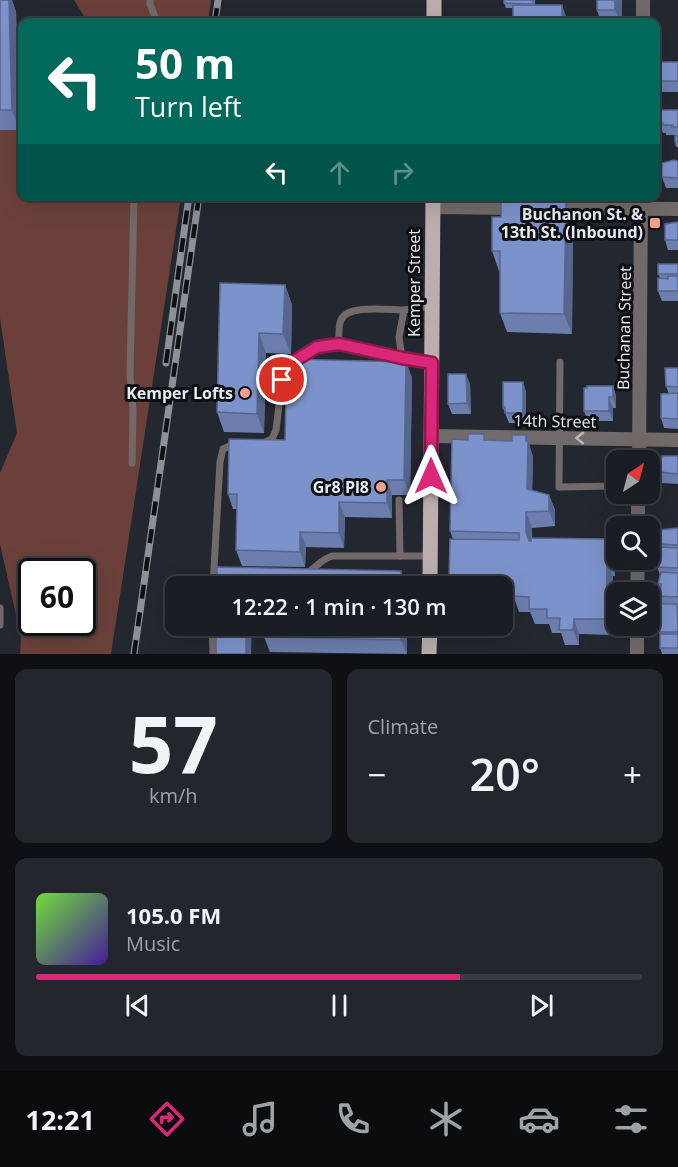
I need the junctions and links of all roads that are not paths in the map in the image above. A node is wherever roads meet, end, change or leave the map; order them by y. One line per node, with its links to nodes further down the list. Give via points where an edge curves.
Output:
1 (150, 0): 4 (lane)
2 (434, 0): 5 (main road)
3 (643, 0): 6 (street)
4 (155, 18)
5 (434, 18)
6 (643, 18)
7 (134, 201): 24 (lane)
8 (433, 202): 9 (street, via 536,208); 11 (main road, Kemper Street)
9 (641, 202): 10 (street); 19 (street, Buchanan Street)
10 (678, 209)
11 (432, 306): 12 (lane); 16 (main road, Kemper Street)
12 (404, 310): 13 (lane, via 354,310 346,314 340,320); 14 (lane, via 399,337)
13 (339, 344): 14 (lane); 22 (lane, via 317,347 293,362 282,380 272,439)
14 (402, 358): 16 (lane)
15 (560, 362): 18 (lane)
16 (432, 363): 17 (main road, Kemper Street)
17 (431, 436): 18 (street, 14th Street); 28 (main road, Kemper Street)
18 (558, 438): 19 (street, 14th Street, one-way to 18); 25 (lane, via 559,487)
19 (639, 439): 20 (street, 14th Street); 23 (street, Buchanan Street)
20 (678, 440)
21 (242, 445): 29 (lane, via 223,449 220,462)
22 (251, 445)
23 (639, 450)
24 (132, 464)
25 (606, 486)
26 (399, 500): 27 (lane)
27 (400, 556): 28 (lane); 31 (lane, via 332,556 322,559)
28 (430, 556): 33 (main road, Kemper Street)
29 (214, 570): 30 (lane); 32 (lane)
30 (225, 571)
31 (305, 574)
32 (214, 576)
33 (430, 576)
34 (0, 608): 35 (lane)
35 (0, 625)
36 (212, 636): 39 (lane)
37 (429, 636): 40 (main road)
38 (637, 636): 41 (street)
39 (213, 654)
40 (429, 654)
41 (637, 654)

